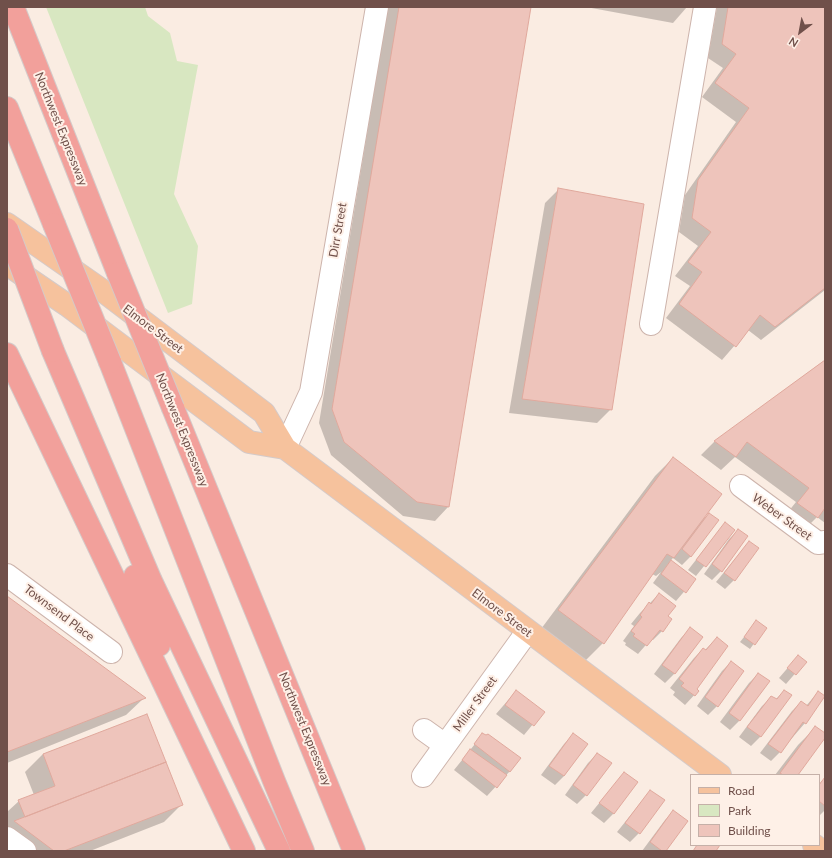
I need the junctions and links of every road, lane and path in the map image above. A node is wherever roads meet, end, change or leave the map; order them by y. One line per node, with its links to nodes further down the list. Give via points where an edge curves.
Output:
1 (13, 7): 23 (highway, Northwest Expressway, bridge, via 118,273)
2 (376, 7): 11 (street, Dirr Street, via 311,392)
3 (705, 7): 8 (street)
4 (7, 108): 27 (highway, bridge)
5 (7, 224): 11 (main road, Elmore Street, via 103,291 264,413)
6 (7, 229): 10 (highway, bridge)
7 (7, 264): 11 (main road, Elmore Street, via 67,305 249,442)
8 (651, 324)
9 (7, 354): 18 (highway)
10 (81, 417): 18 (highway); 26 (highway, via 151,581)
11 (285, 448): 15 (main road, Elmore Street)
12 (741, 486): 13 (street, Weber Street, via 818,543)
13 (825, 542)
14 (7, 575): 16 (street, Townsend Place)
15 (527, 632): 19 (street, Miller Street); 20 (main road, Elmore Street)
16 (111, 652)
17 (424, 730): 19 (street)
18 (190, 739): 25 (highway)
19 (445, 745): 21 (street, Miller Street)
20 (719, 774)
21 (423, 776)
22 (7, 838): 24 (street)
23 (353, 848)
24 (25, 851)
25 (244, 851)
26 (279, 851)
27 (303, 851)

